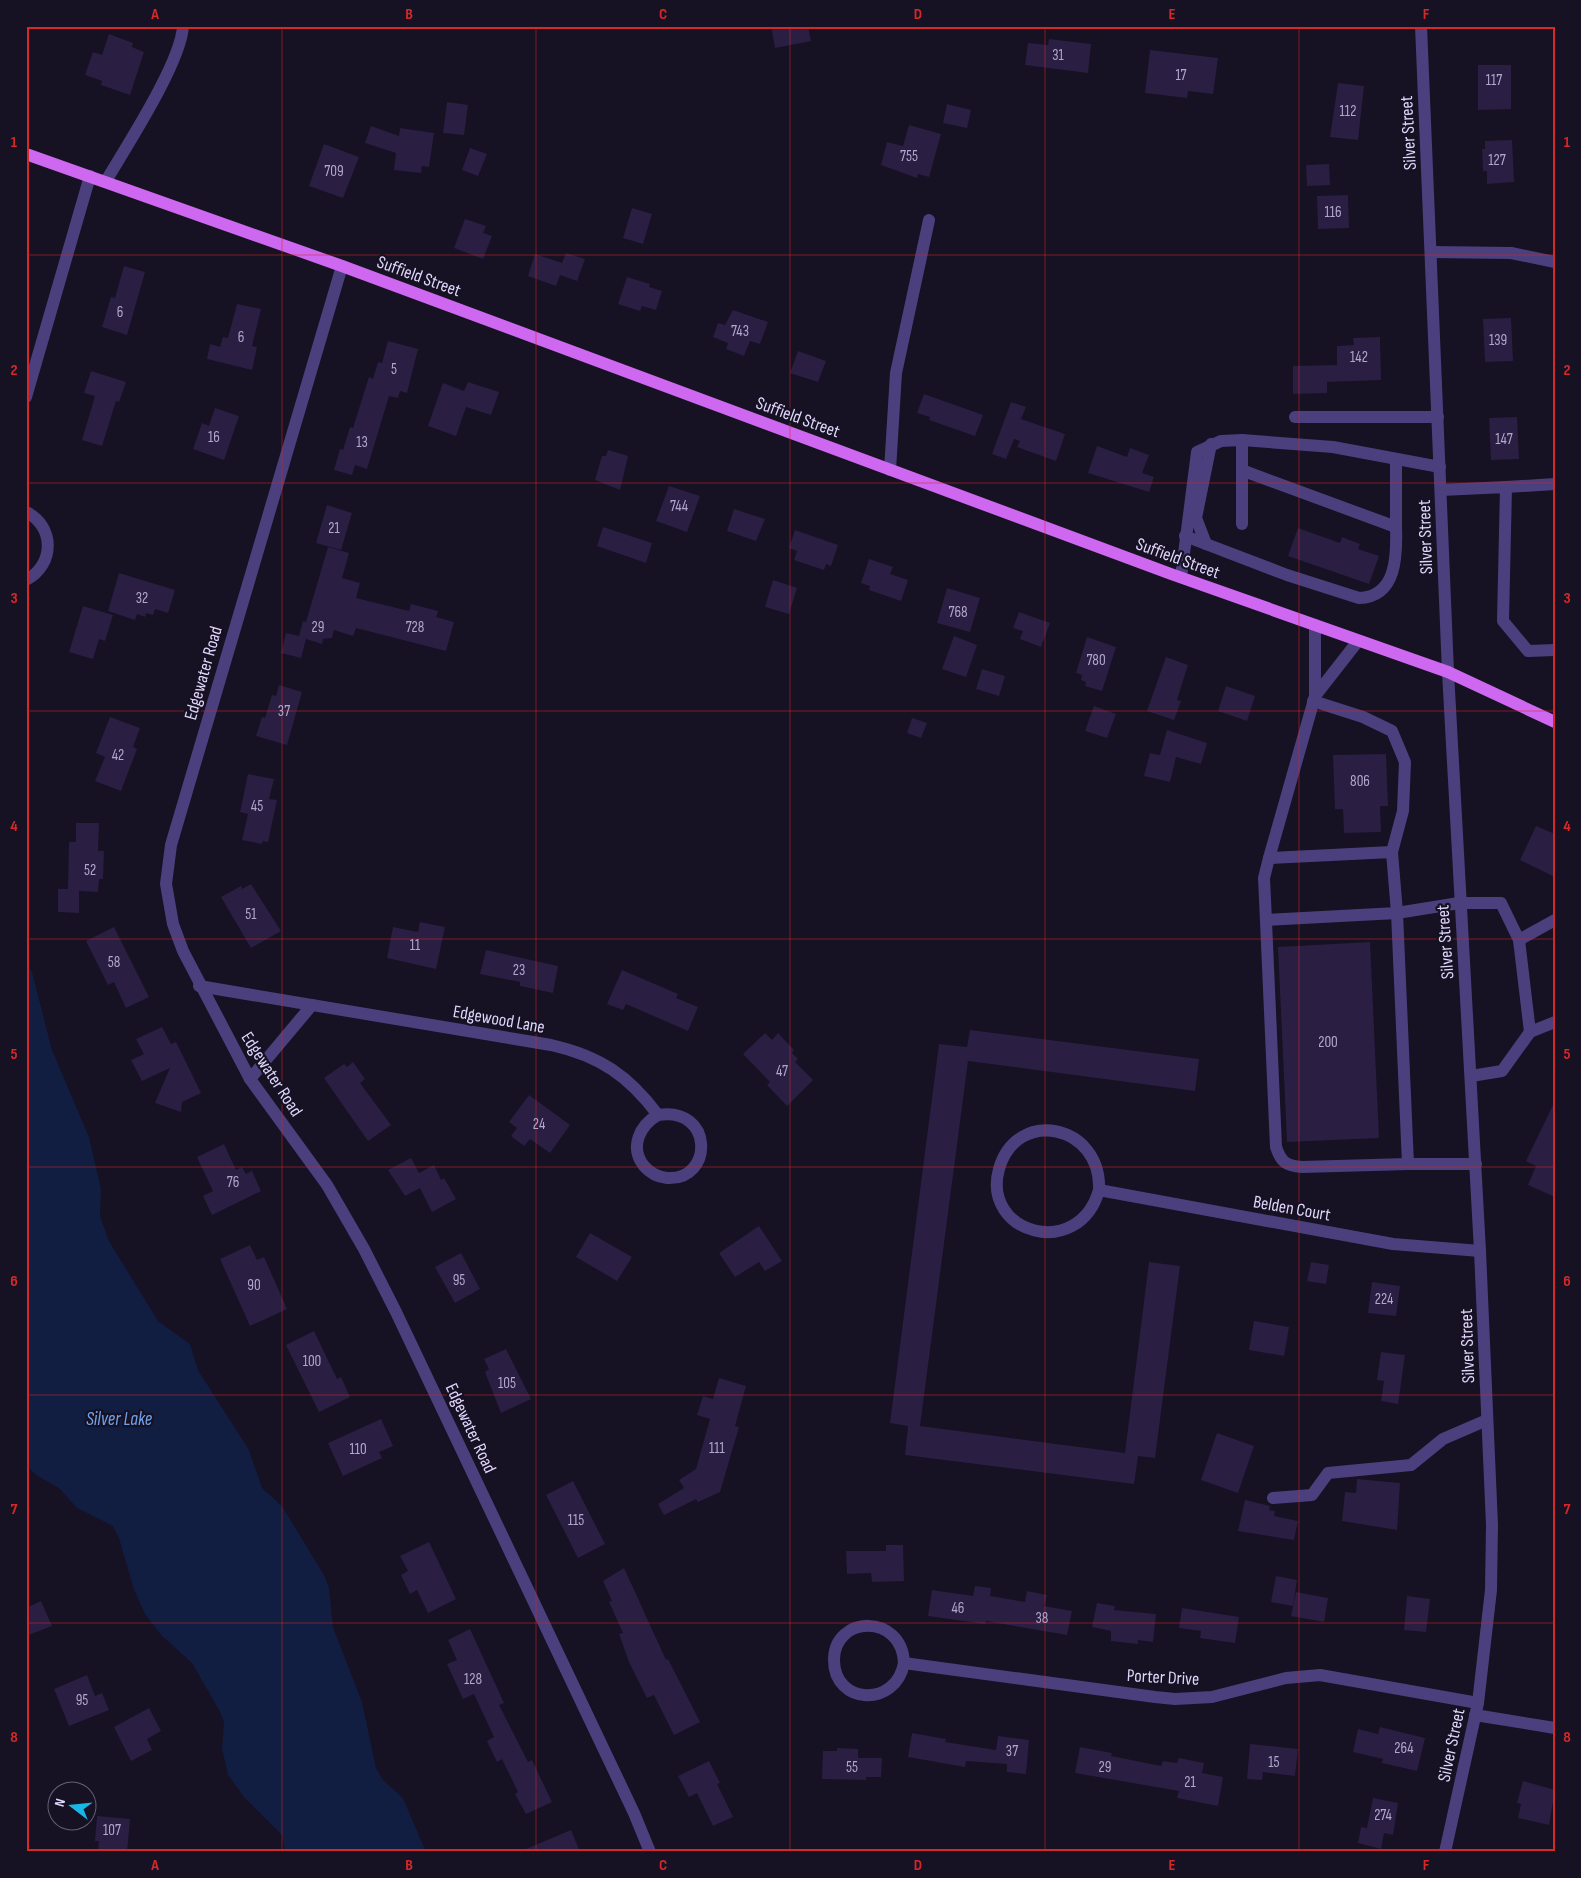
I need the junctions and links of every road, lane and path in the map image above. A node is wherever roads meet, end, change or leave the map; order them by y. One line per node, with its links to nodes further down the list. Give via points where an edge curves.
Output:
1 (183, 26): 5 (street, via 180,45 166,74)
2 (1421, 26): 7 (street, Silver Street)
3 (26, 154): 4 (main road, Suffield Street)
4 (90, 176): 5 (main road, Suffield Street); 10 (street)
5 (106, 182): 9 (main road, Suffield Street)
6 (929, 220): 17 (street, via 896,373)
7 (1431, 252): 8 (street, via 1511,253); 12 (street, Silver Street)
8 (1555, 262)
9 (342, 266): 17 (main road, Suffield Street); 42 (street, Edgewater Road, via 170,845 166,884 169,906 183,951)
10 (26, 398)
11 (1295, 416): 12 (street)
12 (1438, 417): 16 (street, Silver Street)
13 (1242, 440): 14 (street); 15 (street, via 1333,447); 18 (street)
14 (1211, 444): 25 (street, via 1197,452); 26 (street, via 1196,518)
15 (1396, 459): 16 (street); 24 (street)
16 (1440, 467): 21 (street, Silver Street)
17 (890, 470): 27 (main road, Suffield Street)
18 (1244, 472): 23 (street); 24 (street)
19 (1555, 484): 20 (street)
20 (1506, 487): 21 (street); 31 (street, via 1503,621 1528,651)
21 (1441, 490): 32 (street, Silver Street)
22 (26, 512): 28 (street, via 42,524 48,544 44,564)
23 (1242, 524)
24 (1396, 526): 26 (street, via 1397,558 1389,583 1367,598 1324,587)
25 (1185, 536): 26 (street); 27 (street)
26 (1206, 544)
27 (1181, 577): 29 (main road, Suffield Street)
28 (26, 580)
29 (1315, 625): 30 (main road, Suffield Street); 33 (street)
30 (1358, 641): 32 (main road, Suffield Street); 33 (street)
31 (1555, 650)
32 (1448, 672): 34 (main road, Suffield Street); 37 (street, Silver Street)
33 (1314, 699): 35 (street, via 1392,731 1405,762 1403,811); 36 (street)
34 (1555, 722)
35 (1392, 852): 36 (street); 38 (street)
36 (1269, 858): 39 (street, via 1264,878)
37 (1459, 903): 38 (street); 41 (street, via 1501,903); 46 (street, Silver Street)
38 (1397, 913): 39 (street); 49 (street)
39 (1266, 920): 49 (street, via 1276,1147 1281,1161 1302,1168)
40 (1555, 920): 41 (street)
41 (1519, 940): 45 (street)
42 (199, 986): 43 (street, Edgewood Lane); 47 (street, Edgewater Road)
43 (312, 1005): 47 (street); 48 (street, Edgewood Lane, via 572,1050 609,1066 630,1081)
44 (1555, 1022): 45 (street)
45 (1530, 1032): 46 (street, via 1502,1071)
46 (1471, 1076): 50 (street, Silver Street)
47 (250, 1079): 58 (street, Edgewater Road, via 327,1185 364,1250 634,1812)
48 (658, 1115): 48 (street, via 649,1120 638,1138 639,1158 652,1174 662,1178 683,1175 699,1160 701,1139 693,1124 680,1115)
49 (1408, 1164): 50 (street)
50 (1476, 1164): 52 (street, Silver Street)
51 (1099, 1190): 51 (street, via 1098,1169 1089,1150 1063,1132 1042,1131 1023,1137 1007,1151 998,1170 998,1192 1007,1212 1023,1226 1038,1232 1055,1233 1075,1225 1091,1210); 52 (street, Belden Court, via 1393,1244)
52 (1480, 1251): 53 (street, Silver Street)
53 (1487, 1420): 54 (street, via 1443,1438 1411,1464 1328,1473 1312,1495); 56 (street, Silver Street, via 1492,1524 1491,1590)
54 (1273, 1498)
55 (904, 1663): 55 (street, via 899,1641 888,1631 874,1626 852,1630 841,1640 835,1653 835,1668 842,1682 853,1692 868,1696 890,1689 900,1678); 56 (street, Porter Drive, via 1175,1699 1212,1696 1286,1678 1320,1675)
56 (1476, 1709): 57 (street, Porter Drive); 59 (street, Silver Street)
57 (1555, 1728)
58 (650, 1852)
59 (1445, 1852)

